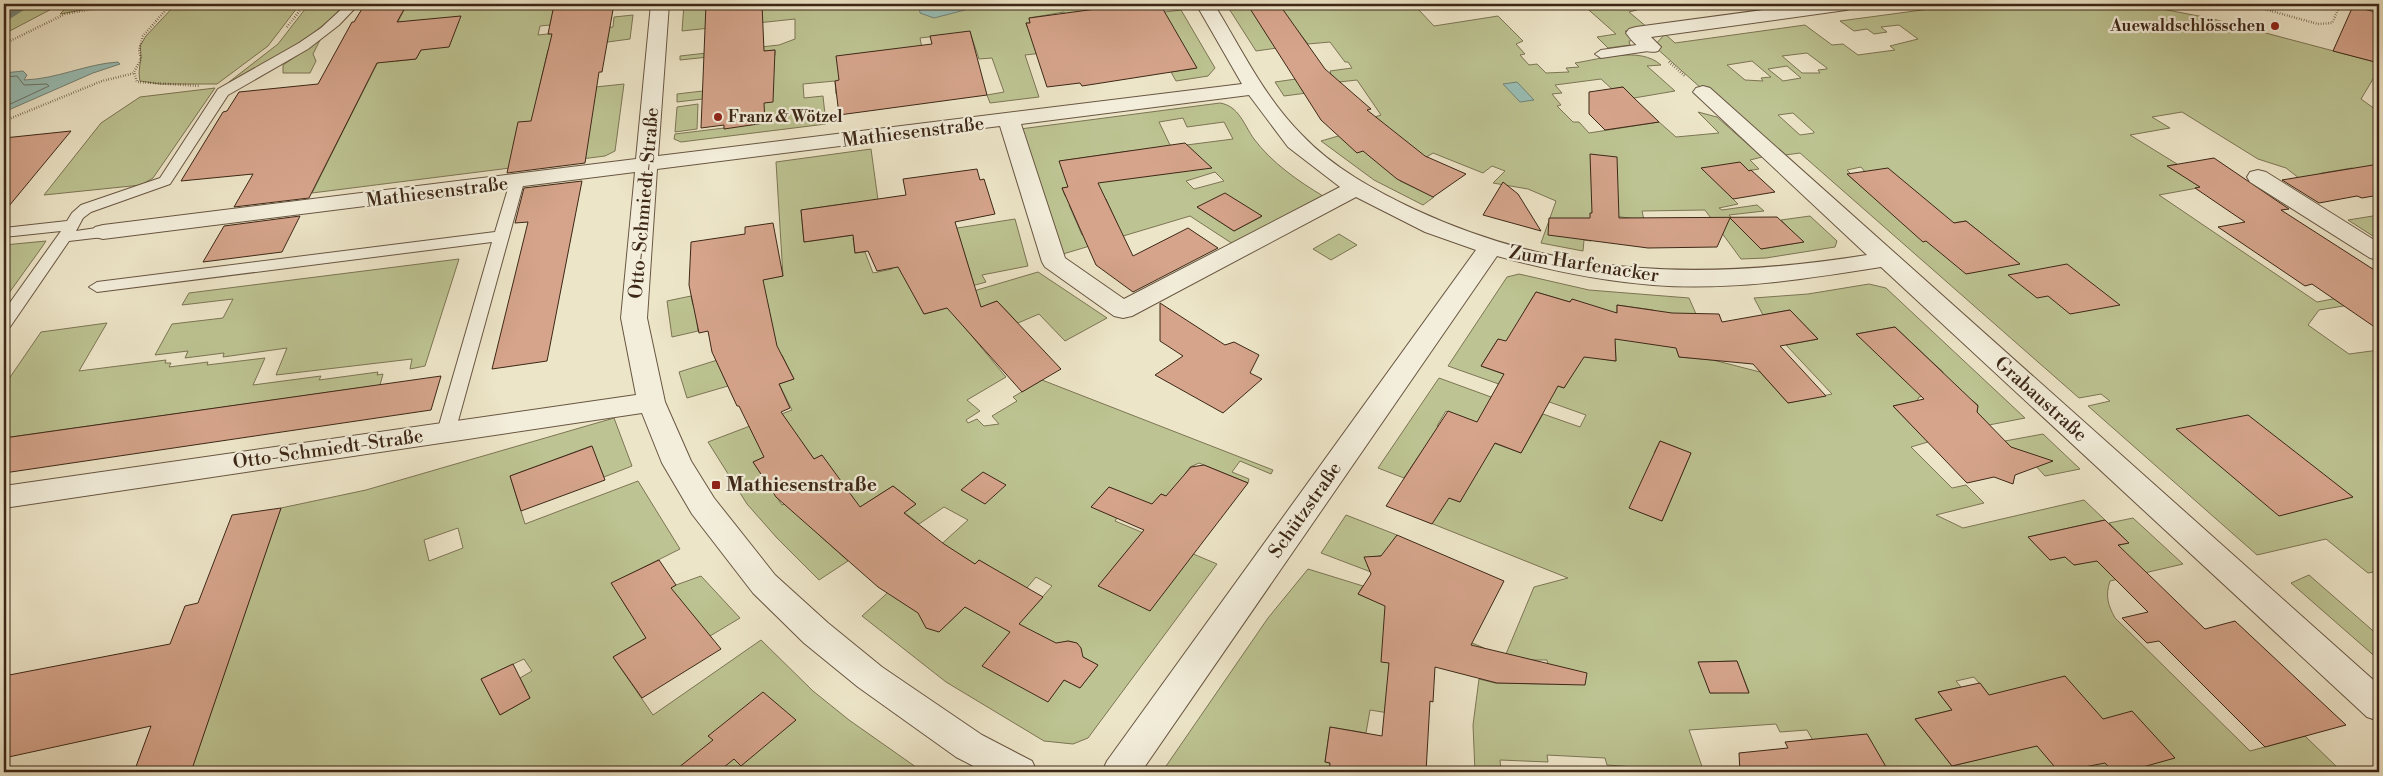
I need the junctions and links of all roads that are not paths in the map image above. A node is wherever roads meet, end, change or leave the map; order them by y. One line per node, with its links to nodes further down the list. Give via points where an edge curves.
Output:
1 (353, 4): 14 (lane, via 337,22 272,65 223,92 165,181 150,189 81,210)
2 (660, 4): 10 (street, Otto-Schmiedt-Straße)
3 (1205, 4): 7 (street, Zum Harfenacker)
4 (1846, 4): 5 (street, via 1636,33)
5 (1651, 47): 6 (lane)
6 (1601, 54)
7 (1256, 88): 9 (street, Mathiesenstraße); 13 (street, Zum Harfenacker, via 1272,115 1295,141 1322,166)
8 (1703, 92): 20 (street, Grabaustraße)
9 (1009, 120): 10 (street, Mathiesenstraße); 13 (street, Mathiesenstraße, via 1054,262 1123,310)
10 (648, 166): 12 (street, Mathiesenstraße); 23 (street, Otto-Schmiedt-Straße, via 634,318)
11 (2258, 177): 19 (street)
12 (517, 182): 16 (street, Mathiesenstraße); 17 (lane)
13 (1355, 188): 18 (street, Zum Harfenacker, via 1417,220)
14 (68, 231): 15 (lane); 16 (lane); 22 (lane)
15 (4, 232)
16 (103, 232)
17 (502, 236): 21 (lane); 24 (lane)
18 (1490, 248): 20 (street, Zum Harfenacker, via 1627,274 1703,279 1806,273); 28 (street, Schützstraße)
19 (2379, 253)
20 (1886, 259): 26 (street, Grabaustraße)
21 (97, 287)
22 (4, 323)
23 (652, 402): 24 (street, Otto-Schmiedt-Straße); 27 (street, Otto-Schmiedt-Straße, via 677,463 703,506 764,584 816,633 870,677 969,746)
24 (446, 432): 25 (street, Otto-Schmiedt-Straße)
25 (4, 496)
26 (2379, 706)
27 (1019, 772)
28 (1120, 772)

